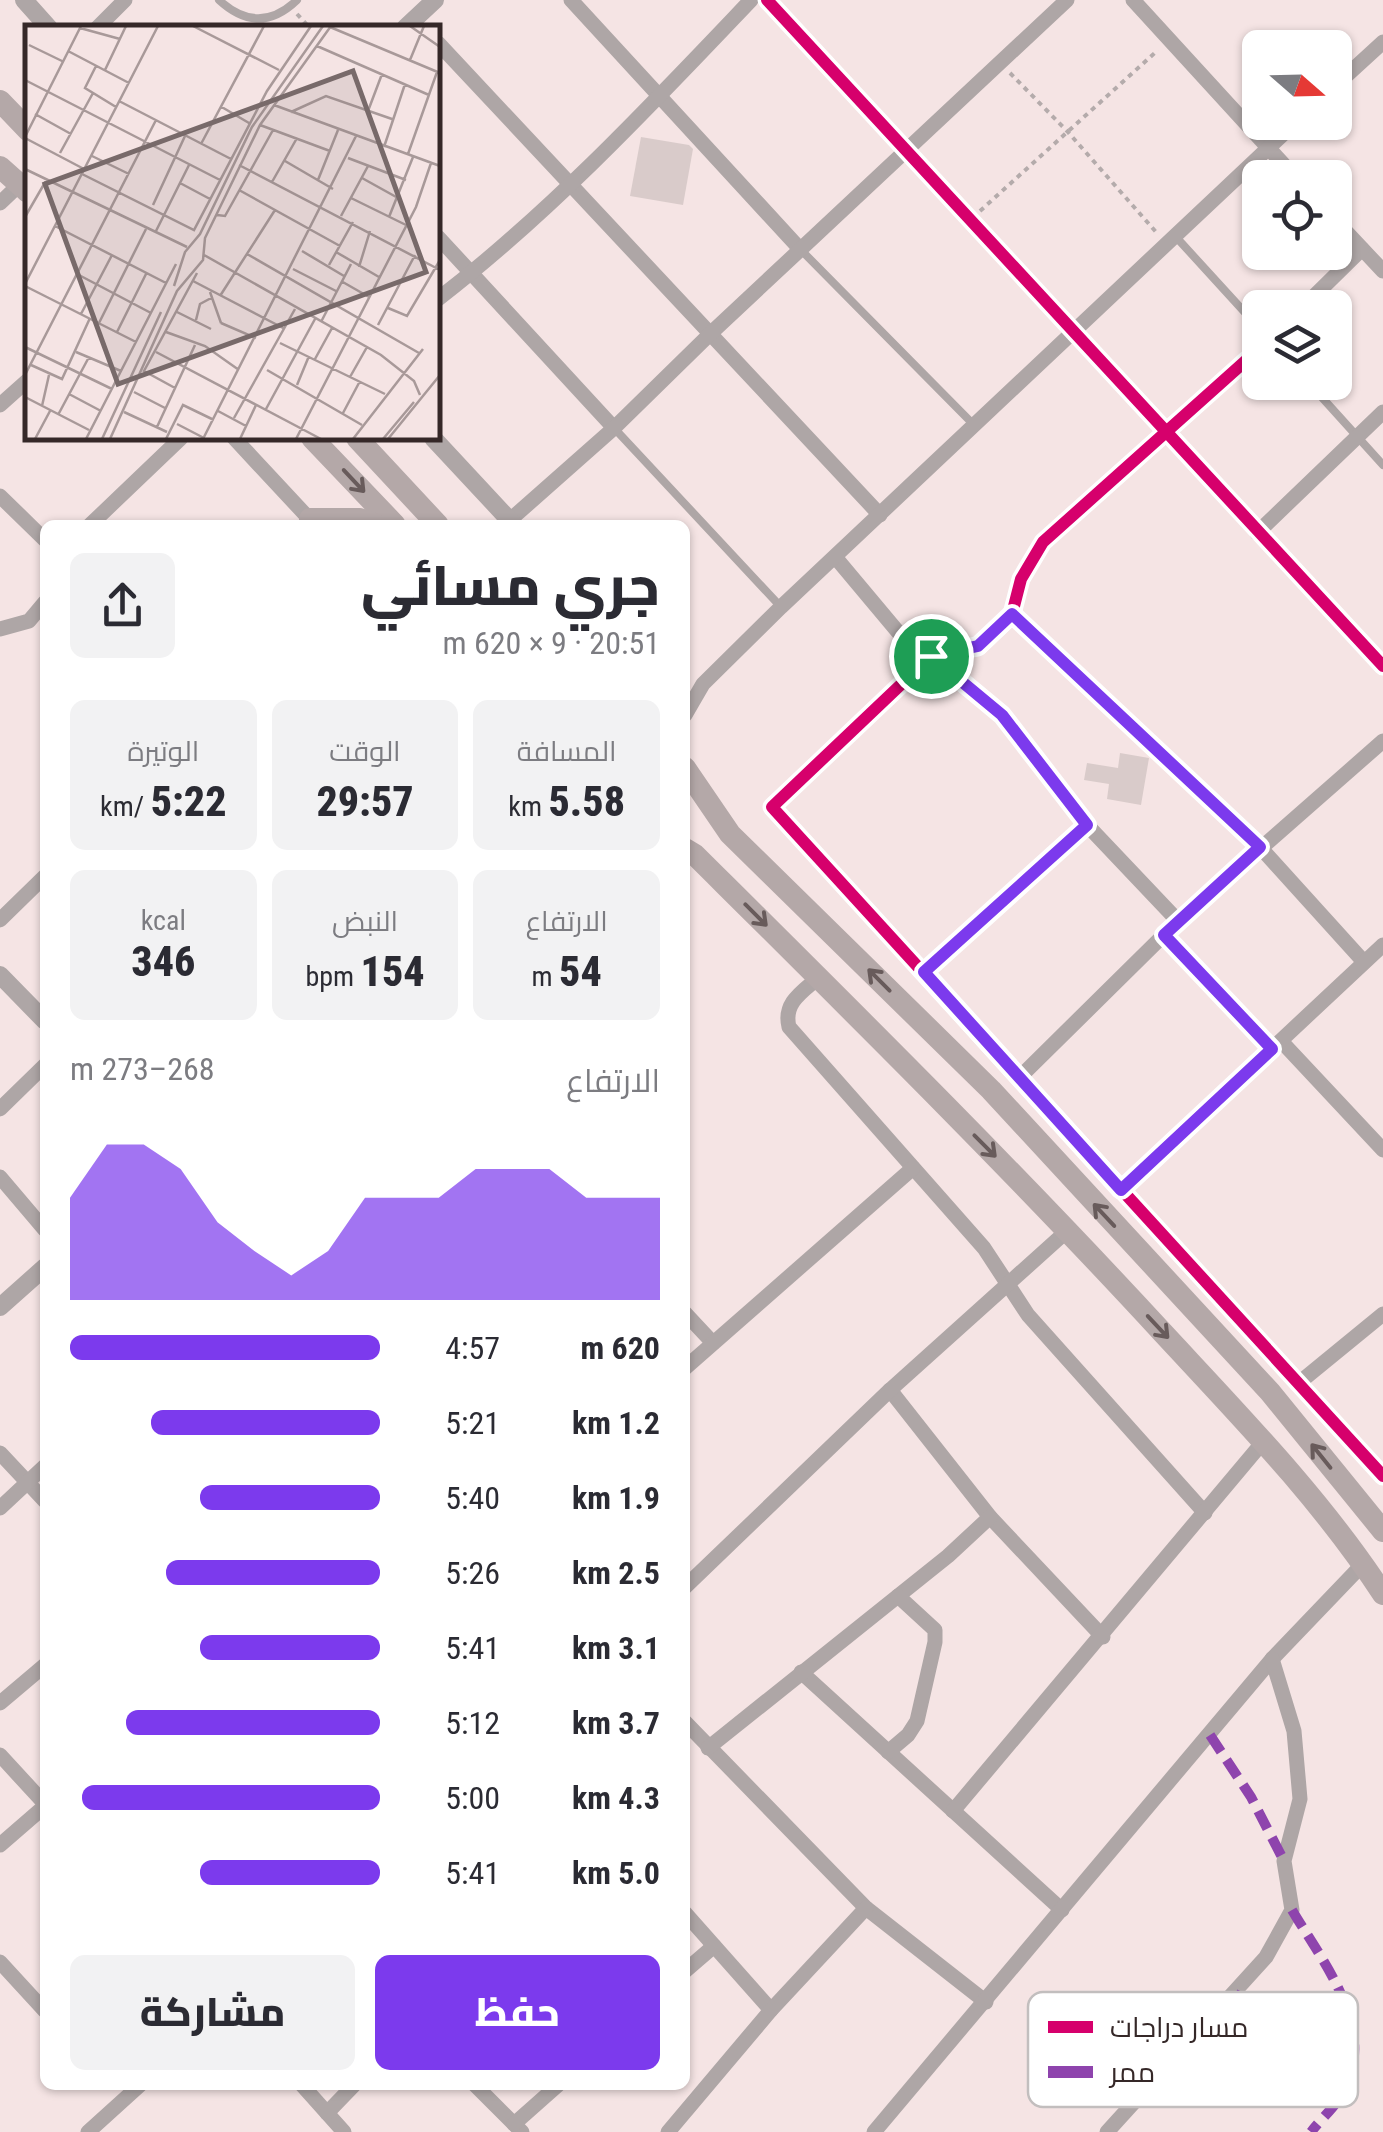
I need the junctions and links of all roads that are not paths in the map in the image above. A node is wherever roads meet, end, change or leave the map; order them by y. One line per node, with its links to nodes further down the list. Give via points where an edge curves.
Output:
1 (24, 0): 12 (street)
2 (125, 0): 13 (street)
3 (220, 0): 4 (lane, via 252,20 272,18)
4 (297, 0)
5 (435, 0): 11 (street)
6 (571, 0): 17 (street)
7 (751, 0): 17 (street)
8 (766, 0): 22 (street)
9 (1068, 0): 22 (street)
10 (1133, 0): 21 (street)
11 (414, 24)
12 (47, 25)
13 (100, 25)
14 (1383, 42): 16 (street)
15 (440, 45): 25 (street)
16 (1352, 70)
17 (658, 97): 25 (street); 31 (street)
18 (0, 101): 19 (main road)
19 (25, 127)
20 (1277, 140): 21 (street)
21 (1269, 148): 23 (street); 30 (street)
22 (905, 149): 31 (street); 38 (street)
23 (1280, 160)
24 (0, 166): 26 (main road)
25 (568, 185): 34 (street); 39 (street)
26 (25, 192): 27 (street)
27 (0, 203)
28 (1352, 238): 32 (street)
29 (440, 239): 34 (street)
30 (1172, 241): 37 (lane); 38 (street)
31 (800, 248): 39 (street); 45 (lane)
32 (1362, 249): 33 (street); 35 (street)
33 (1383, 271)
34 (471, 273): 36 (street); 46 (street)
35 (1320, 290)
36 (440, 297)
37 (1242, 311)
38 (1074, 332): 45 (street); 47 (street)
39 (710, 334): 46 (street); 56 (street)
40 (1242, 365): 47 (street)
41 (25, 383): 43 (street)
42 (1324, 400): 48 (lane)
43 (0, 405)
44 (1383, 412): 48 (street)
45 (973, 424): 56 (street)
46 (614, 428): 62 (street); 66 (lane)
47 (1168, 434): 63 (street); 68 (street, via 1042,542 1020,579)
48 (1358, 437): 54 (lane); 63 (street)
49 (179, 440): 57 (street)
50 (236, 440): 58 (street)
51 (314, 440): 59 (main road, one-way to 59)
52 (359, 440): 60 (main road)
53 (435, 440): 61 (street)
54 (1383, 465)
55 (0, 496): 64 (street)
56 (880, 516): 65 (street)
57 (95, 520)
58 (307, 520)
59 (390, 520)
60 (433, 520)
61 (510, 520)
62 (514, 520)
63 (1257, 533): 71 (street)
64 (40, 535)
65 (836, 558): 66 (street); 70 (street, via 898,632)
66 (781, 607): 72 (street)
67 (40, 613): 69 (street)
68 (1012, 614): 70 (street, via 978,646); 78 (street)
69 (0, 628)
70 (931, 656): 77 (street, via 1002,715); 86 (street, via 772,806)
71 (1383, 666)
72 (703, 684): 73 (street); 74 (street)
73 (690, 689)
74 (690, 706)
75 (1383, 741): 78 (street)
76 (690, 775): 118 (main road, one-way to 76, via 1270,1392 991,1090 730,834)
77 (1087, 825): 82 (street); 86 (street)
78 (1260, 847): 82 (street); 85 (street)
79 (690, 852): 88 (main road, one-way to 88)
80 (40, 881): 81 (street)
81 (0, 920)
82 (1178, 921): 83 (street)
83 (1164, 935): 90 (street); 92 (street)
84 (1383, 945): 85 (street)
85 (1364, 962): 90 (street)
86 (924, 972): 92 (street)
87 (0, 975): 89 (street)
88 (818, 978): 95 (street, via 791,1003 789,1027); 99 (main road, one-way to 99)
89 (40, 1016)
90 (1276, 1045): 94 (street); 97 (street)
91 (40, 1069): 93 (street)
92 (1019, 1078): 97 (street)
93 (0, 1108)
94 (1383, 1150)
95 (914, 1168): 101 (street); 105 (street)
96 (0, 1177): 98 (street)
97 (1121, 1190): 107 (street)
98 (40, 1224)
99 (1068, 1230): 101 (street); 109 (main road, one-way to 109)
100 (40, 1271): 102 (street)
101 (1008, 1284): 108 (street); 116 (street, via 1028,1315)
102 (0, 1307)
103 (1383, 1314): 107 (street)
104 (690, 1318): 105 (street)
105 (713, 1343): 106 (street)
106 (690, 1364)
107 (1300, 1382): 112 (street)
108 (890, 1390): 117 (street); 120 (street)
109 (1263, 1442): 116 (street); 119 (main road)
110 (0, 1453): 113 (street)
111 (40, 1470): 113 (street)
112 (1383, 1476)
113 (27, 1482): 114 (street); 115 (street)
114 (40, 1496)
115 (0, 1508)
116 (1205, 1513): 123 (street)
117 (990, 1518): 122 (street); 123 (street)
118 (1383, 1531)
119 (1363, 1564): 121 (main road); 124 (street)
120 (690, 1581)
121 (1383, 1594)
122 (898, 1596): 126 (street); 130 (street, via 935,1630 935,1642 917,1721)
123 (1102, 1637): 134 (street)
124 (1272, 1658): 137 (street); 142 (street, via 1294,1731 1300,1799 1284,1862 1292,1910 1266,1957)
125 (40, 1669): 127 (street)
126 (801, 1672): 129 (street); 130 (street)
127 (0, 1703)
128 (690, 1728): 129 (street)
129 (708, 1748): 136 (street)
130 (888, 1752): 134 (street)
131 (0, 1755): 132 (street)
132 (40, 1799)
133 (40, 1809): 135 (street)
134 (954, 1811): 137 (street)
135 (0, 1845)
136 (866, 1908): 143 (street); 145 (street)
137 (1062, 1910): 143 (street)
138 (690, 1919): 139 (street)
139 (714, 1946): 141 (street); 145 (street)
140 (0, 1962): 144 (street)
141 (690, 1968)
142 (1234, 1992)
143 (986, 2002): 160 (street)
144 (40, 2006)
145 (771, 2010): 159 (street)
146 (118, 2090): 152 (street)
147 (134, 2090): 152 (street)
148 (306, 2090): 154 (street)
149 (349, 2090): 154 (street)
150 (479, 2090): 155 (street)
151 (553, 2090): 155 (street)
152 (125, 2098): 157 (street)
153 (1130, 2107): 156 (street)
154 (327, 2113): 158 (street)
155 (518, 2128)
156 (1108, 2131)
157 (88, 2132)
158 (344, 2132)
159 (668, 2132)
160 (874, 2132)

